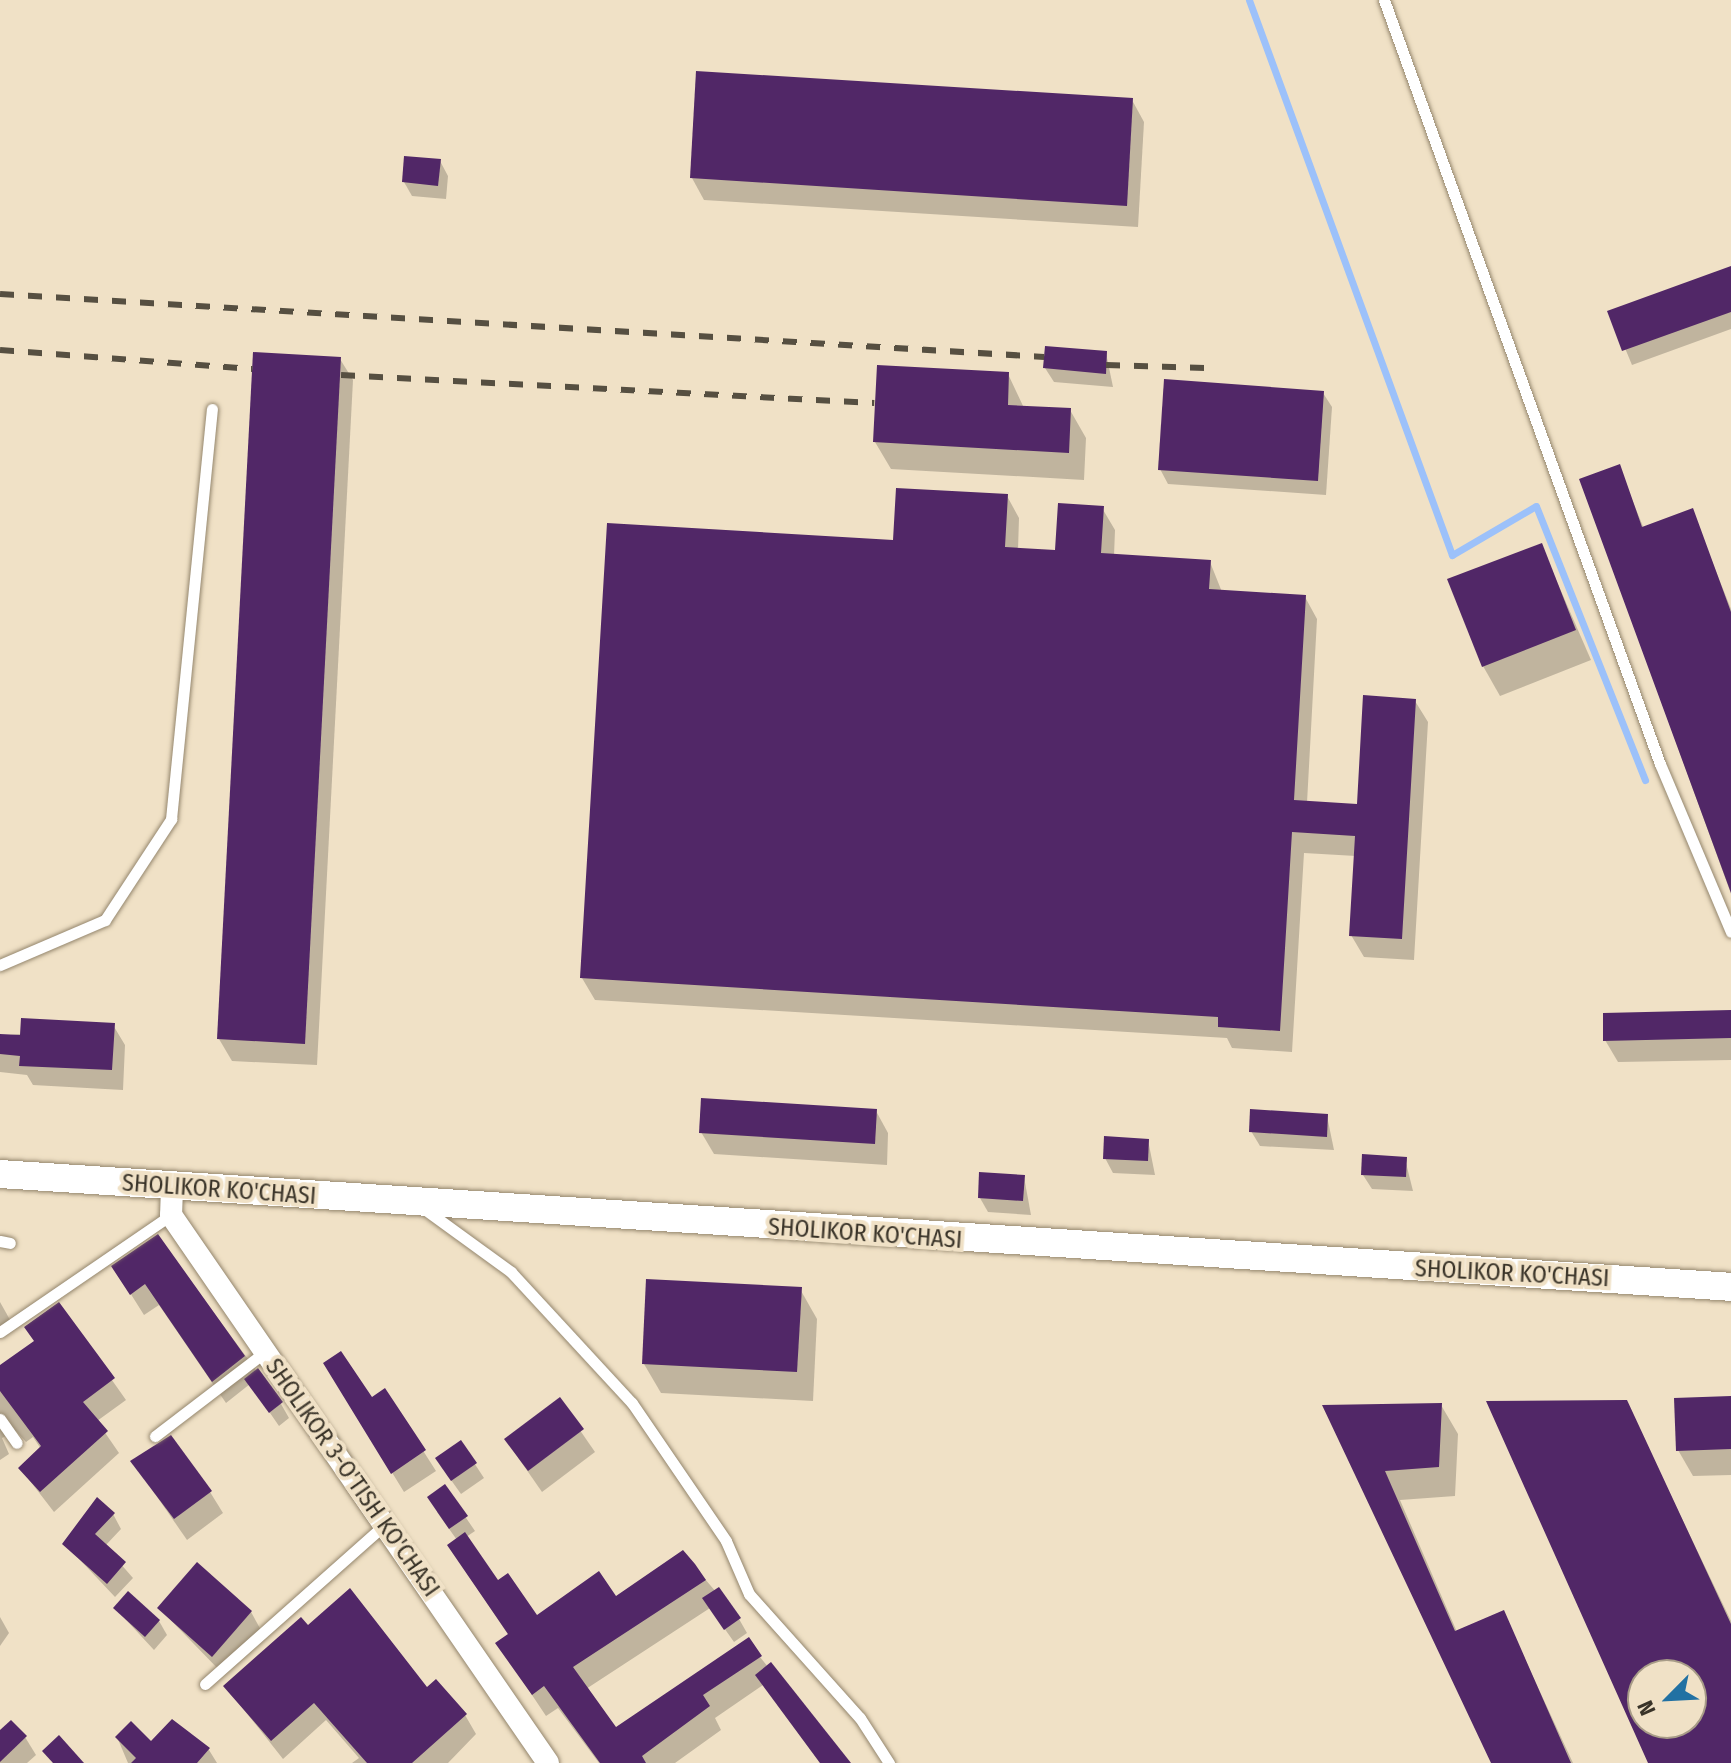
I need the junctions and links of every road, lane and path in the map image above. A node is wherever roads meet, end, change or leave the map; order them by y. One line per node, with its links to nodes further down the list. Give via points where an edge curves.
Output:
1 (1384, 0): 3 (lane, via 1660,764)
2 (212, 409): 4 (lane, via 171,819 105,920)
3 (1731, 932)
4 (0, 965)
5 (0, 1174): 6 (street, SHOLIKOR KO'CHASI)
6 (172, 1202): 7 (street, SHOLIKOR KO'CHASI); 9 (lane); 10 (street, SHOLIKOR 3-O'TISH KO'CHASI)
7 (416, 1203): 8 (street, SHOLIKOR KO'CHASI); 17 (lane, via 511,1272 632,1403 726,1541 749,1594)
8 (1731, 1287)
9 (0, 1332)
10 (265, 1352): 12 (lane); 14 (street, SHOLIKOR 3-O'TISH KO'CHASI)
11 (0, 1419): 13 (lane)
12 (155, 1436)
13 (17, 1443)
14 (384, 1525): 15 (lane); 16 (street, SHOLIKOR 3-O'TISH KO'CHASI)
15 (205, 1684)
16 (548, 1763)
17 (889, 1763)

